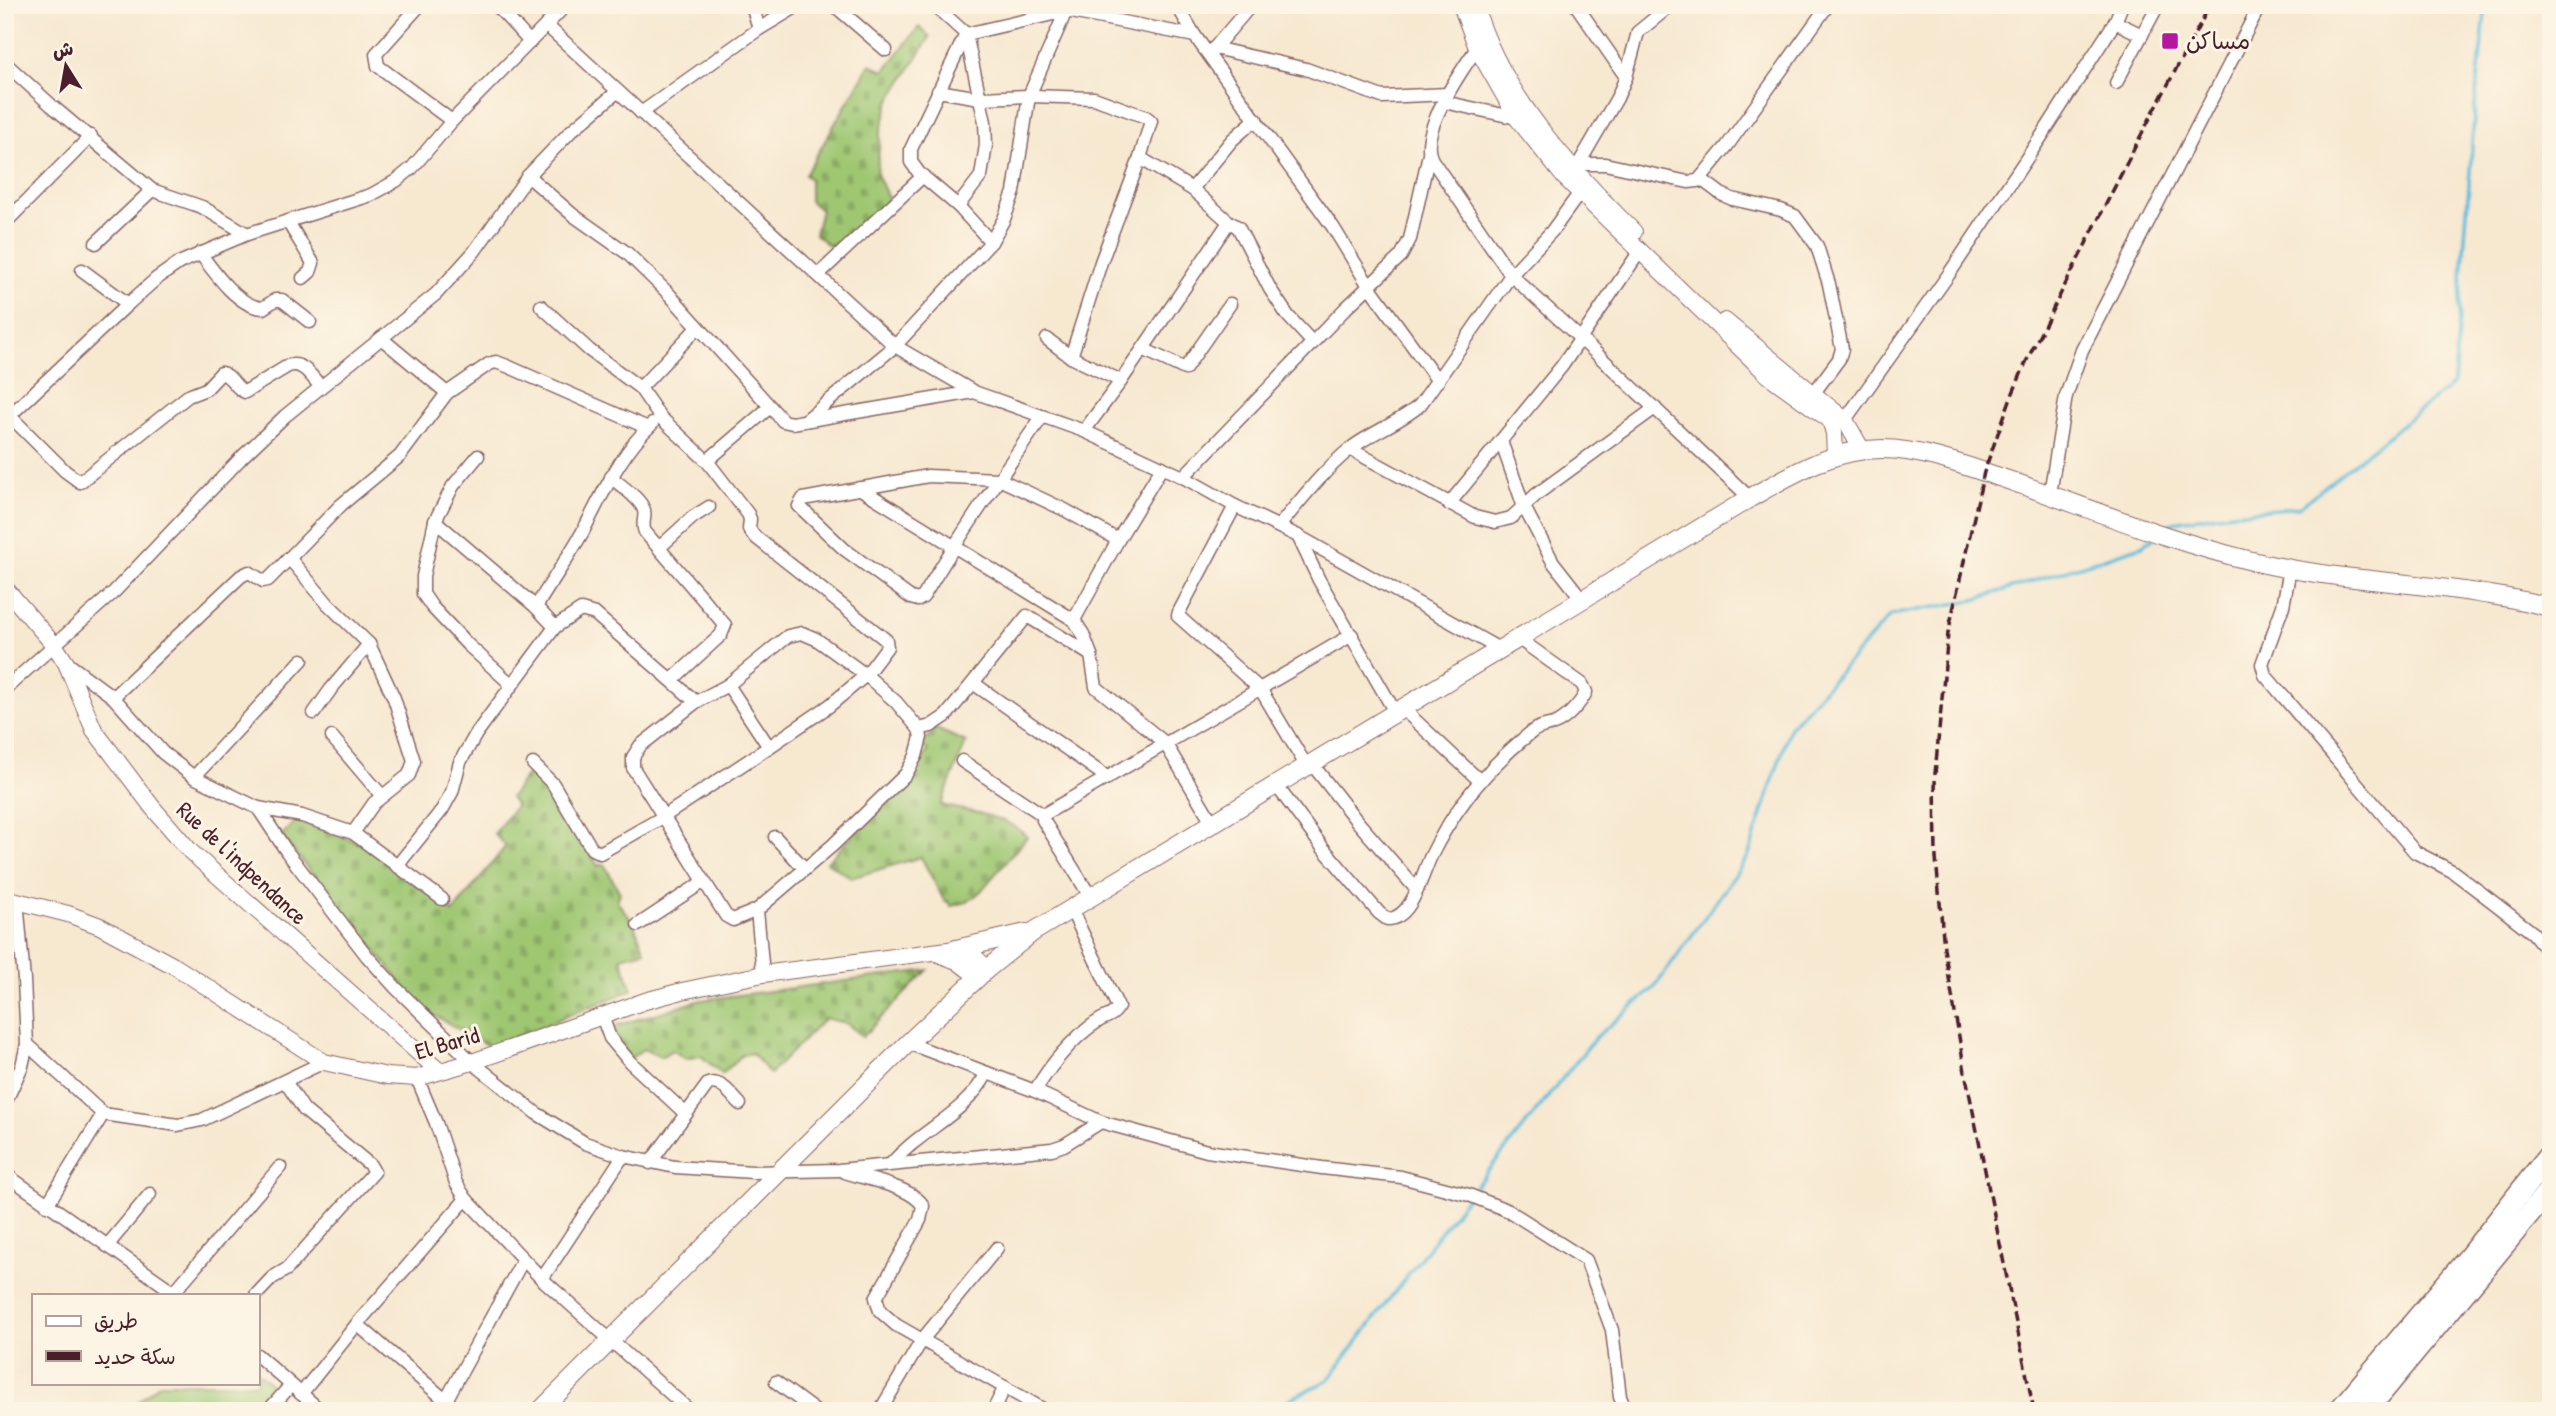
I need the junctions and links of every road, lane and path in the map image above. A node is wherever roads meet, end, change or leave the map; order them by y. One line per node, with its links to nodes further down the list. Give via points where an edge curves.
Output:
1 (420, 5): 40 (street, via 376,54 376,60)
2 (496, 5): 25 (street)
3 (566, 5): 20 (street)
4 (752, 5): 21 (street)
5 (799, 5): 21 (street)
6 (834, 5): 27 (street)
7 (934, 5): 22 (street)
8 (1177, 5): 23 (street)
9 (1251, 5): 28 (street)
10 (1461, 5): 26 (street)
11 (1475, 5): 46 (street, via 1488,45 1529,113)
12 (1576, 5): 30 (street)
13 (1671, 5): 30 (street, via 1638,32)
14 (2122, 5): 19 (street)
15 (2158, 5): 24 (street)
16 (2260, 5): 103 (street, via 2082,350 2066,396)
17 (1824, 7): 47 (street)
18 (1066, 8): 22 (street); 23 (street); 34 (street)
19 (2115, 22): 24 (street); 89 (street, via 1949,274)
20 (546, 25): 25 (street); 33 (street)
21 (759, 29): 37 (street)
22 (966, 34): 32 (street); 35 (street)
23 (1195, 36): 28 (street)
24 (2142, 36): 31 (street)
25 (530, 42): 40 (street)
26 (1476, 48): 36 (street); 38 (street)
27 (886, 50)
28 (1212, 51): 36 (street, via 1306,69 1382,97); 39 (street)
29 (5, 63): 41 (street)
30 (1626, 77): 46 (street)
31 (2116, 83)
32 (938, 91): 35 (street); 45 (street, via 910,153)
33 (617, 92): 37 (street); 44 (street)
34 (1028, 96): 35 (street); 43 (street, via 1094,98 1146,117 1152,124); 55 (street, via 1014,192)
35 (980, 98): 50 (street, via 986,133 984,166 978,183)
36 (1446, 98): 38 (street); 42 (street, via 1428,141)
37 (641, 113): 60 (street)
38 (1517, 118): 46 (street)
39 (1256, 119): 48 (street); 63 (street)
40 (452, 121): 51 (street, via 396,181 371,195)
41 (91, 136): 49 (street); 53 (street)
42 (1429, 153): 61 (street); 63 (street, via 1406,249)
43 (1140, 158): 48 (street); 75 (street)
44 (528, 176): 68 (street, via 627,253); 69 (street, via 455,275)
45 (923, 176): 50 (street); 60 (street)
46 (1577, 178): 47 (street, via 1605,164 1688,182); 57 (street); 61 (street, via 1552,231); 82 (street, via 1728,323)
47 (1701, 179): 82 (street, via 1732,199 1795,216 1817,246 1842,349)
48 (1192, 188): 52 (street)
49 (152, 190): 54 (street, via 202,207); 56 (street)
50 (958, 206): 55 (street)
51 (288, 222): 54 (street); 62 (street, via 313,263)
52 (1229, 222): 72 (street, via 1243,234 1270,289); 74 (street)
53 (5, 223)
54 (247, 234): 58 (street)
55 (991, 242): 73 (street)
56 (96, 243)
57 (1640, 251): 70 (street); 95 (street, via 1768,375 1829,418)
58 (200, 253): 64 (street, via 156,279); 67 (street, via 223,284 252,307 282,300)
59 (82, 270): 64 (street)
60 (818, 274): 73 (street)
61 (1511, 275): 70 (street); 76 (street)
62 (303, 278)
63 (1369, 286): 72 (street); 76 (street)
64 (128, 304): 87 (street)
65 (1230, 304): 74 (street, via 1185,369)
66 (541, 306): 79 (street)
67 (310, 322)
68 (698, 327): 79 (street); 83 (street)
69 (382, 338): 78 (street); 81 (street)
70 (1581, 338): 84 (street); 92 (street)
71 (1047, 340): 75 (street)
72 (1313, 344): 100 (street)
73 (895, 346): 80 (street); 88 (street)
74 (1143, 349): 77 (street)
75 (1071, 357): 77 (street)
76 (1438, 380): 93 (street, via 1413,411)
77 (1121, 381): 91 (street)
78 (320, 386): 87 (street, via 298,364 245,392 221,373 209,388 188,396 80,482); 128 (street, via 267,433 114,592)
79 (640, 388): 85 (street)
80 (974, 392): 86 (street); 88 (street)
81 (447, 393): 90 (street, via 496,362); 115 (street, via 400,456 341,505)
82 (1813, 394): 89 (street)
83 (770, 407): 88 (street, via 786,422); 97 (street)
84 (1655, 408): 104 (street); 108 (street)
85 (660, 417): 90 (street); 97 (street)
86 (1042, 417): 91 (street); 101 (street)
87 (8, 418)
88 (806, 420)
89 (1844, 420): 94 (street)
90 (648, 428): 99 (street)
91 (1084, 431): 98 (street)
92 (1501, 441): 105 (street); 108 (street)
93 (1350, 449): 105 (street); 110 (street)
94 (1862, 450): 95 (main road); 103 (main road, via 1912,452)
95 (1835, 454): 104 (main road)
96 (478, 456): 109 (street, via 453,486)
97 (707, 460): 133 (street, via 748,514 754,536 886,640 887,647)
98 (1162, 467): 100 (street); 112 (street)
99 (611, 477): 114 (street, via 640,504 645,513 643,528); 120 (street)
100 (1183, 477): 106 (street)
101 (999, 480): 102 (street, via 928,476); 112 (street); 113 (street)
102 (859, 488): 113 (street); 113 (street, via 803,499 799,506 844,549 911,597 923,597)
103 (2050, 494): 116 (main road, via 2217,552)
104 (1750, 498): 119 (main road)
105 (1448, 504): 108 (street, via 1495,522 1511,518)
106 (1235, 506): 110 (street); 139 (street, via 1178,617)
107 (709, 507): 114 (street)
108 (1524, 507): 119 (street, via 1553,562)
109 (435, 521): 120 (street); 136 (street, via 424,576 425,599)
110 (1279, 526): 111 (street)
111 (1298, 536): 125 (street); 129 (street)
112 (1118, 540): 123 (street)
113 (954, 545): 118 (street)
114 (660, 547): 134 (street, via 725,627)
115 (289, 558): 127 (street); 140 (street, via 266,581 248,572 237,579)
116 (2290, 569): 121 (main road, via 2515,598); 175 (street, via 2283,606 2262,664 2265,675 2415,852 2452,871 2493,902 2533,933)
117 (5, 587): 128 (street, Rue de l'indpendance)
118 (1039, 598): 122 (street); 123 (street)
119 (1582, 599): 126 (main road)
120 (536, 607): 124 (street)
121 (2551, 607)
122 (1027, 616): 130 (street); 135 (street)
123 (1074, 620): 130 (street)
124 (555, 627): 134 (street, via 581,610 595,614); 136 (street)
125 (1352, 635): 139 (street); 142 (street)
126 (1518, 639): 129 (main road); 153 (street, via 1586,692 1563,719 1533,731)
127 (369, 645): 143 (street); 155 (street, via 394,698 414,761 409,775)
128 (55, 646): 132 (street, Rue de l'indpendance); 138 (street)
129 (1501, 650): 142 (main road)
130 (1091, 655): 146 (street, via 1096,687)
131 (302, 660): 151 (street)
132 (66, 663): 140 (street); 183 (street, Rue de l'indpendance, via 94,730 191,852)
133 (866, 675): 137 (street, via 816,639 796,633); 144 (street); 147 (street)
134 (673, 680): 141 (street)
135 (973, 682): 144 (street, via 943,720); 152 (street)
136 (512, 685): 162 (street, via 460,762 442,810)
137 (728, 685): 141 (street); 147 (street)
138 (5, 689)
139 (1261, 690): 146 (street); 150 (street)
140 (113, 697): 151 (street, via 163,753)
141 (696, 702): 158 (street, via 640,746 633,757 633,768)
142 (1399, 710): 150 (main road); 153 (street)
143 (314, 713)
144 (919, 729): 163 (street, via 920,742 906,774)
145 (332, 737): 155 (street)
146 (1165, 743): 152 (street); 159 (street)
147 (769, 747): 158 (street)
148 (962, 761): 157 (street)
149 (533, 764): 158 (street, via 553,784 597,853)
150 (1310, 765): 154 (main road); 165 (street)
151 (194, 777): 156 (street)
152 (1108, 778): 157 (street)
153 (1480, 781): 165 (street, via 1432,854)
154 (1276, 785): 159 (main road); 165 (street, via 1335,864 1385,917 1398,917)
155 (382, 796): 160 (street)
156 (258, 808): 160 (street); 182 (street, via 286,852 380,971)
157 (1044, 815): 166 (street)
158 (663, 817): 164 (street)
159 (1212, 822): 166 (main road)
160 (353, 833): 162 (street)
161 (775, 837): 163 (street)
162 (397, 866): 168 (street)
163 (804, 870): 170 (street)
164 (702, 882): 170 (street, via 729,920); 171 (street)
165 (1417, 890)
166 (1090, 896): 169 (main road)
167 (11, 899): 180 (street, via 24,980); 181 (street, El Barid, via 68,914 136,944)
168 (442, 899)
169 (1070, 907): 172 (main road); 187 (street, via 1118,1007 1049,1067)
170 (757, 910): 177 (street)
171 (638, 925)
172 (1033, 932): 173 (main road); 176 (main road)
173 (956, 949): 174 (street, El Barid); 176 (street, via 974,956)
174 (933, 952): 176 (street); 177 (street, El Barid)
175 (2551, 955)
176 (982, 973): 179 (main road)
177 (764, 974): 178 (street, El Barid, via 682,991)
178 (601, 1016): 182 (street, El Barid); 191 (street, via 610,1038 630,1062)
179 (908, 1043): 184 (street); 199 (main road)
180 (27, 1044): 188 (street); 190 (street)
181 (324, 1062): 185 (street, El Barid, via 367,1074); 186 (street)
182 (472, 1062): 183 (street, El Barid); 194 (street, via 552,1124 585,1143)
183 (439, 1071): 185 (street, El Barid)
184 (987, 1073): 187 (street); 196 (street, via 979,1089 955,1113 906,1146)
185 (417, 1077): 203 (street)
186 (285, 1081): 190 (street, via 185,1125); 210 (street, via 304,1110 374,1172 286,1269)
187 (1034, 1091): 192 (street)
188 (5, 1103)
189 (740, 1104): 191 (street, via 722,1085 710,1082)
190 (103, 1114): 204 (street)
191 (686, 1114): 195 (street)
192 (1101, 1122): 196 (street, via 1052,1149); 228 (street, via 1207,1151 1401,1177 1509,1211 1586,1260 1612,1330 1620,1397)
193 (2551, 1153): 229 (highway)
194 (623, 1156): 195 (street); 208 (street)
195 (650, 1163): 199 (street)
196 (891, 1164): 198 (street)
197 (280, 1167): 209 (street)
198 (839, 1170): 199 (street); 213 (street, via 907,1192 922,1203 919,1220 876,1298 885,1316)
199 (779, 1172): 212 (main road)
200 (7, 1179): 204 (street)
201 (150, 1194): 205 (street)
202 (2546, 1194): 230 (highway)
203 (466, 1199): 207 (street); 211 (street)
204 (47, 1205): 205 (street)
205 (107, 1246): 209 (street)
206 (997, 1248): 213 (street)
207 (523, 1260): 208 (street); 218 (street)
208 (542, 1279): 212 (street)
209 (176, 1294)
210 (257, 1294)
211 (357, 1324): 217 (street); 218 (street)
212 (612, 1339): 222 (main road); 223 (street)
213 (922, 1339): 216 (street); 225 (street)
214 (259, 1357): 217 (street)
215 (776, 1382): 224 (street)
216 (1005, 1387): 226 (street); 227 (street)
217 (296, 1389): 219 (street); 220 (street)
218 (446, 1400): 221 (street)
219 (268, 1411)
220 (321, 1411)
221 (458, 1411)
222 (540, 1411)
223 (690, 1411)
224 (815, 1411)
225 (880, 1411)
226 (993, 1411)
227 (1046, 1411)
228 (1626, 1411)
229 (2339, 1411)
230 (2366, 1411)

